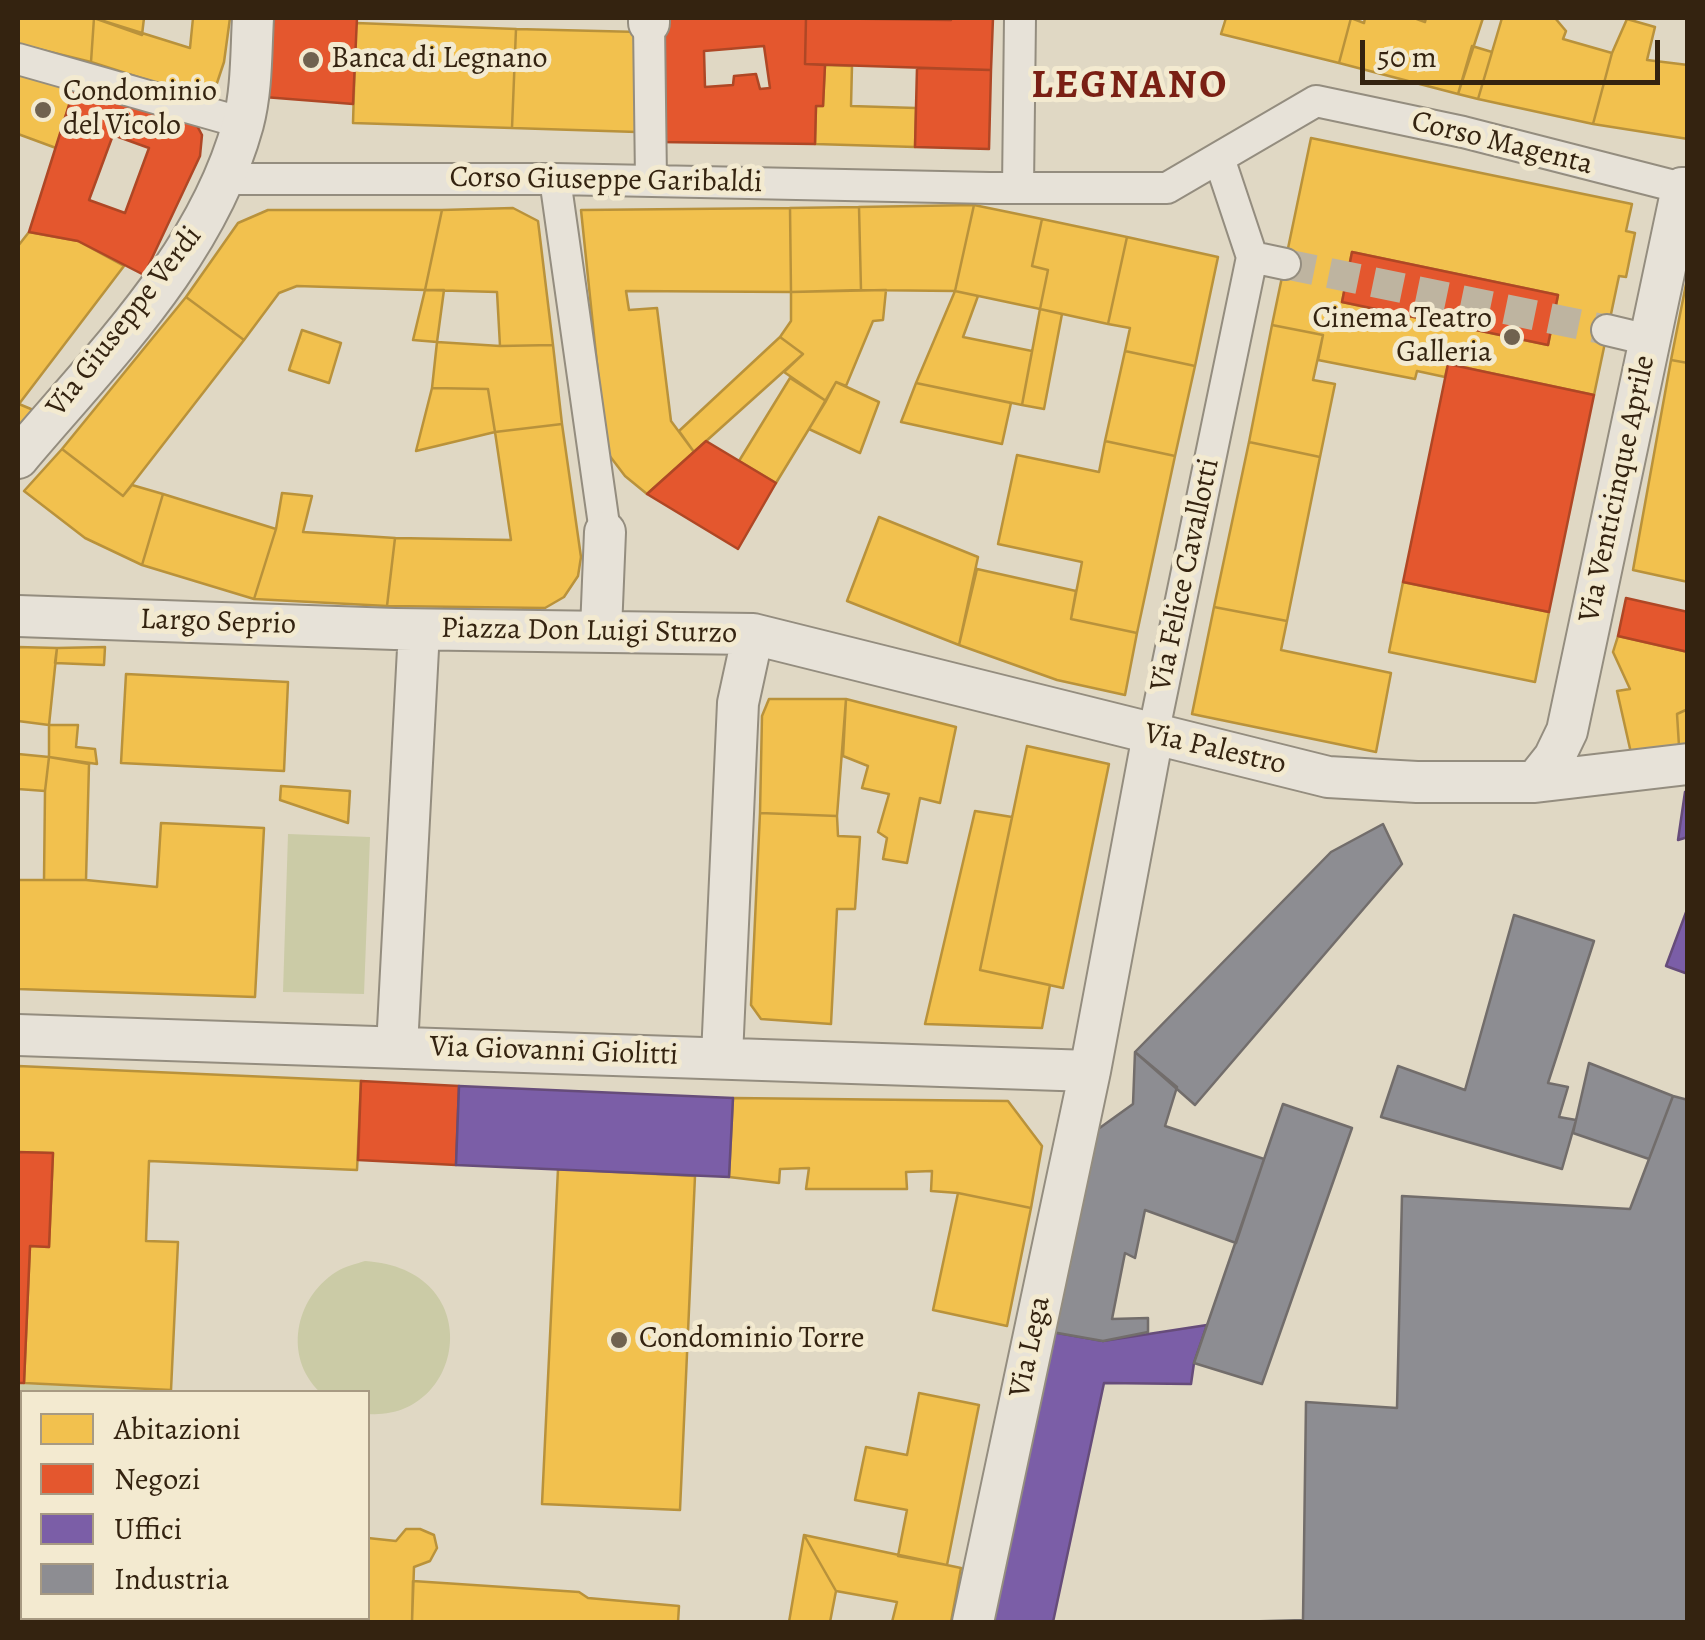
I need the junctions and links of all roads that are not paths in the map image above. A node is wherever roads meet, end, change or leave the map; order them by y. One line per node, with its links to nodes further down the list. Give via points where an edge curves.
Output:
1 (253, 18): 6 (street, Via Giuseppe Verdi)
2 (1020, 18): 11 (street)
3 (650, 20): 10 (street)
4 (18, 59): 6 (street)
5 (1316, 101): 7 (street, Corso Giuseppe Garibaldi); 12 (street, Corso Magenta)
6 (243, 123): 9 (street, Via Giuseppe Verdi)
7 (1220, 158): 11 (street, Corso Giuseppe Garibaldi, via 1166,188); 13 (street)
8 (555, 178): 9 (street, Corso Giuseppe Garibaldi); 10 (street, Corso Giuseppe Garibaldi); 18 (street)
9 (223, 179): 17 (street, Via Giuseppe Verdi, via 203,224 150,300)
10 (651, 180): 11 (street, Corso Giuseppe Garibaldi)
11 (1004, 188)
12 (1684, 188): 16 (street, Via Venticinque Aprile)
13 (1252, 256): 14 (street); 23 (street, Via Felice Cavallotti)
14 (1285, 264)
15 (1608, 330): 16 (street)
16 (1649, 340): 25 (street, Via Venticinque Aprile, via 1567,731)
17 (18, 458)
18 (604, 532): 21 (street)
19 (18, 616): 20 (street, Largo Seprio)
20 (419, 630): 21 (street, Piazza Don Luigi Sturzo); 27 (street, Piazza Don Luigi Sturzo)
21 (601, 630): 22 (street, Piazza Don Luigi Sturzo)
22 (753, 634): 23 (street, Via Palestro); 28 (street, Piazza Don Luigi Sturzo, via 738,702)
23 (1153, 735): 25 (street, Via Palestro, via 1328,776); 29 (street, Via Felice Cavallotti)
24 (1688, 764): 25 (street, Via Palestro)
25 (1535, 782)
26 (18, 1035): 27 (street, Via Giovanni Giolitti)
27 (397, 1047): 28 (street, Via Giovanni Giolitti)
28 (722, 1056): 29 (street, Via Giovanni Giolitti)
29 (1090, 1071): 30 (street, Via Lega)
30 (973, 1622)

